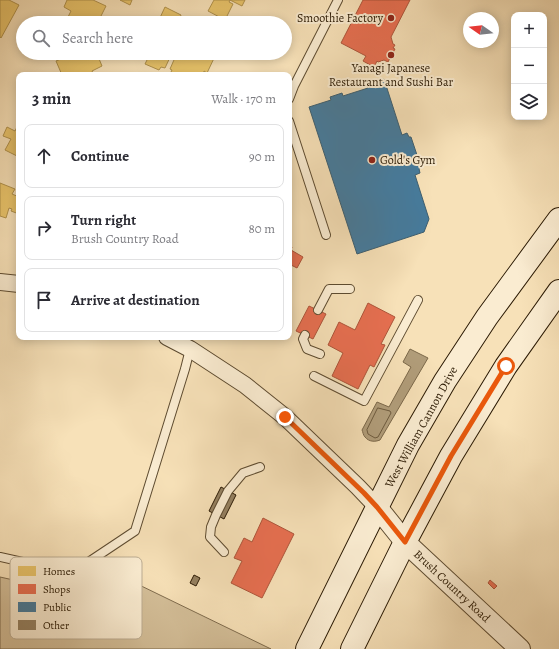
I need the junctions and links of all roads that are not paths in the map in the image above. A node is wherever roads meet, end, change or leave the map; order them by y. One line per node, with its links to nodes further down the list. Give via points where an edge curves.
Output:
1 (338, 0): 2 (lane)
2 (292, 93)
3 (292, 131): 5 (lane)
4 (559, 219): 18 (main road, West William Cannon Drive, via 487,316 445,381)
5 (326, 235)
6 (0, 282): 7 (street)
7 (16, 284)
8 (350, 289): 11 (lane, via 329,289)
9 (559, 291): 19 (main road, via 506,366 451,456)
10 (418, 300): 16 (lane, via 364,401)
11 (318, 310)
12 (305, 335): 15 (lane, via 303,339 307,349)
13 (173, 340): 14 (street, Brush Country Road)
14 (190, 349): 18 (street, Brush Country Road, via 245,385 278,411); 22 (lane, via 135,531)
15 (320, 354)
16 (314, 376)
17 (260, 467): 20 (lane, via 243,473 228,491 213,521 210,537)
18 (377, 507): 19 (street, Brush Country Road); 24 (main road, West William Cannon Drive)
19 (405, 542): 25 (main road); 26 (street, Brush Country Road)
20 (224, 552)
21 (0, 557): 23 (lane)
22 (96, 557)
23 (10, 559)
24 (307, 649)
25 (352, 649)
26 (520, 649)

